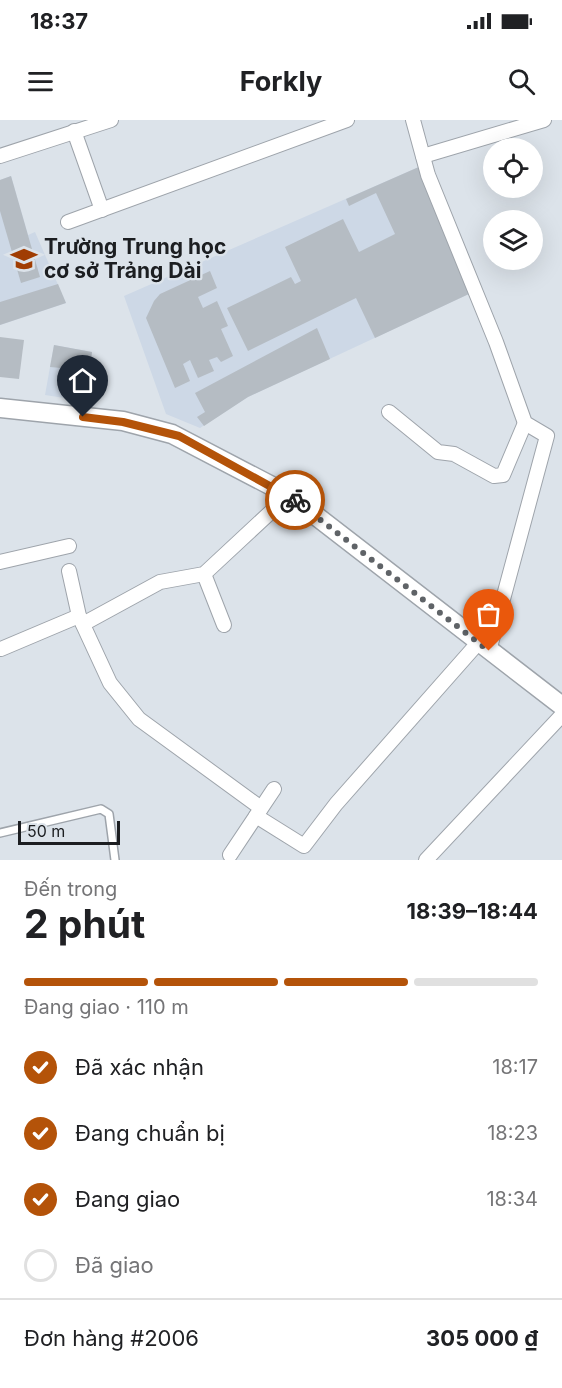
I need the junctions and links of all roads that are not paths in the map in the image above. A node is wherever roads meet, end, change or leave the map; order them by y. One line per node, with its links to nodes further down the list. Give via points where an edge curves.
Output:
1 (111, 120): 5 (street)
2 (347, 120): 8 (street)
3 (413, 120): 7 (street)
4 (544, 120): 7 (street)
5 (74, 131): 6 (street); 8 (street)
6 (0, 156)
7 (423, 156): 12 (street)
8 (102, 210): 9 (street)
9 (68, 222)
10 (0, 408): 13 (street, via 123,422 172,434)
11 (389, 412): 12 (street, via 438,452 454,454 494,476 503,475)
12 (525, 423): 20 (street, via 544,433 547,439)
13 (289, 495): 17 (street); 20 (street)
14 (69, 546): 15 (street)
15 (0, 562)
16 (69, 571): 18 (street)
17 (204, 574): 18 (street, via 160,582); 19 (street)
18 (81, 620): 21 (street); 25 (street, via 110,683 139,719)
19 (224, 625)
20 (484, 647): 22 (street); 25 (street, via 336,804 304,846)
21 (1, 649)
22 (562, 706)
23 (562, 715): 29 (street)
24 (274, 789): 25 (street)
25 (259, 812): 27 (street)
26 (0, 833): 28 (lane, via 101,809 109,814)
27 (230, 855)
28 (115, 860)
29 (426, 860)

